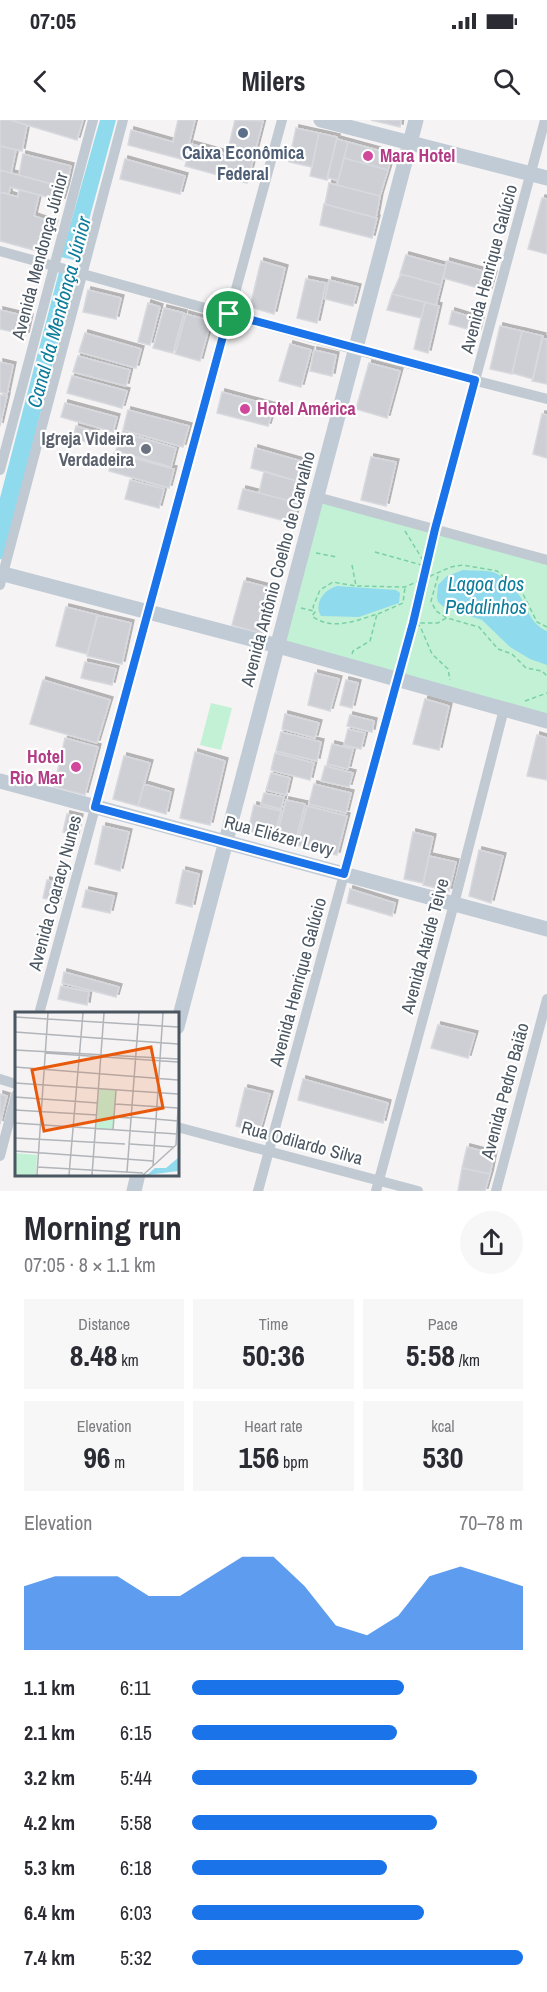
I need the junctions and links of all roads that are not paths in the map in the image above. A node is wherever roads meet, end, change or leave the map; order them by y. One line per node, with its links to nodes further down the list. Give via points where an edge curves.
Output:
1 (93, 120): 10 (street, Avenida Mendonça Júnior)
2 (123, 120): 11 (street)
3 (282, 120): 12 (street, Avenida Coaracy Nunes)
4 (321, 120): 7 (street)
5 (417, 120): 7 (street, Avenida Antônio Coelho de Carvalho)
6 (545, 120): 8 (street, Avenida Henrique Galúcio)
7 (410, 144): 8 (street); 13 (street, Avenida Antônio Coelho de Carvalho)
8 (539, 176): 14 (street, Avenida Henrique Galúcio)
9 (0, 251): 10 (street)
10 (58, 266): 11 (street); 16 (street, Avenida Mendonça Júnior)
11 (79, 272): 12 (street); 20 (street)
12 (229, 314): 13 (street); 21 (street, Avenida Coaracy Nunes)
13 (356, 350): 14 (street); 17 (street, Avenida Antônio Coelho de Carvalho)
14 (475, 380): 15 (street); 18 (street, Avenida Henrique Galúcio)
15 (547, 399)
16 (0, 470)
17 (317, 497): 18 (street); 22 (street, Avenida Antônio Coelho de Carvalho)
18 (435, 529): 19 (street)
19 (547, 560)
20 (1, 578): 21 (street)
21 (148, 612): 22 (street); 27 (street, Avenida Coaracy Nunes)
22 (278, 646): 23 (street); 28 (street, Avenida Antônio Coelho de Carvalho)
23 (398, 679): 24 (street); 29 (street, Avenida Henrique Galúcio)
24 (504, 709): 25 (street); 30 (street, Avenida Ataíde Teive)
25 (547, 721)
26 (0, 781): 27 (street, Rua Eliézer Levy)
27 (95, 807): 28 (street, Rua Eliézer Levy); 33 (street, Avenida Coaracy Nunes)
28 (226, 842): 29 (street, Rua Eliézer Levy); 34 (street, Avenida Antônio Coelho de Carvalho)
29 (344, 874): 30 (street, Rua Eliézer Levy); 39 (street, Avenida Henrique Galúcio)
30 (454, 904): 31 (street, Rua Eliézer Levy); 42 (street, Avenida Ataíde Teive)
31 (547, 929)
32 (547, 999): 46 (street, Avenida Pedro Baião)
33 (40, 1012)
34 (178, 1024)
35 (0, 1079): 36 (street)
36 (15, 1084)
37 (15, 1099): 40 (street)
38 (178, 1127): 39 (street, Rua Odilardo Silva)
39 (269, 1151): 42 (street, Rua Odilardo Silva); 44 (street, Avenida Henrique Galúcio)
40 (0, 1156)
41 (138, 1176): 43 (street)
42 (377, 1186): 45 (street, Rua Odilardo Silva)
43 (134, 1191)
44 (258, 1191)
45 (418, 1191)
46 (496, 1191)

